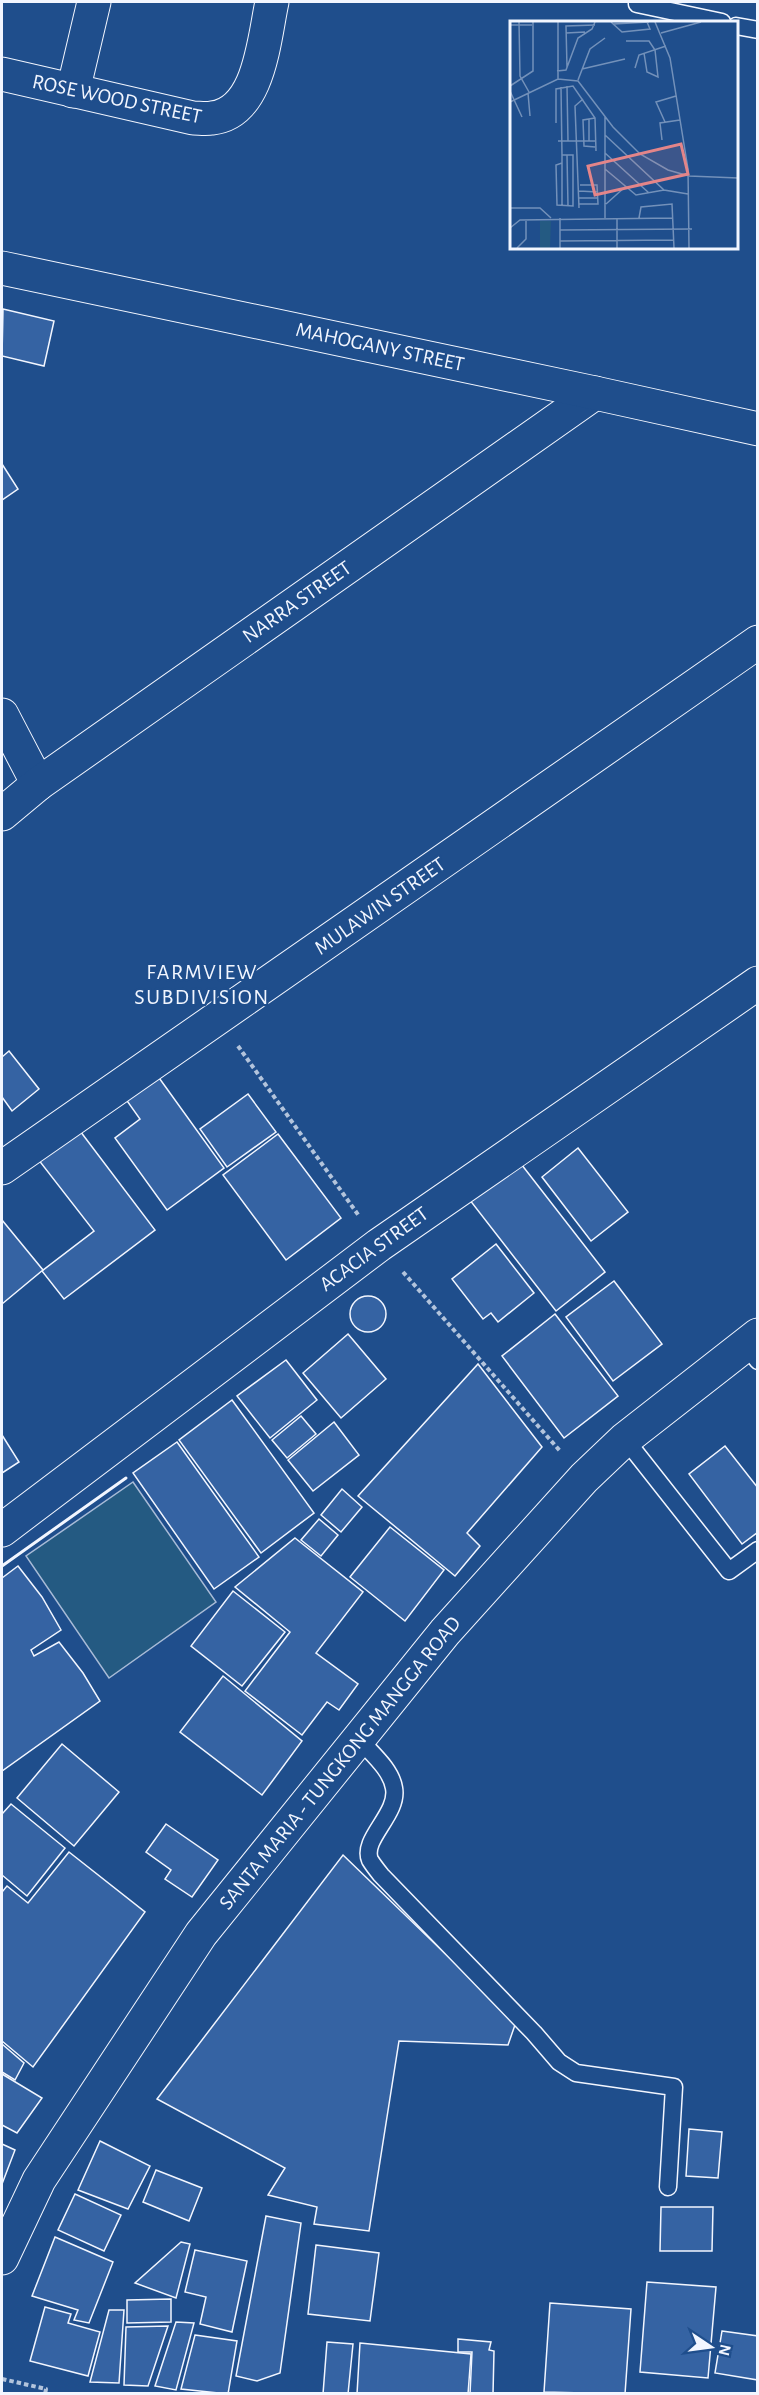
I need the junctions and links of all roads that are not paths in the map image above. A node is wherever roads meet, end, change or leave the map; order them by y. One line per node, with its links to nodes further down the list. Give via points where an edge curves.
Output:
1 (94, 2): 8 (street)
2 (272, 2): 8 (street, ROSE WOOD STREET, via 255,78 247,96 232,111 214,118 193,118)
3 (637, 4): 4 (lane)
4 (717, 21)
5 (738, 26): 6 (lane)
6 (758, 30)
7 (2, 74): 8 (street, ROSE WOOD STREET)
8 (73, 91)
9 (2, 268): 10 (street, MAHOGANY STREET)
10 (595, 393): 11 (street, MAHOGANY STREET); 14 (street, NARRA STREET)
11 (758, 429)
12 (758, 642): 17 (street, MULAWIN STREET)
13 (2, 715): 14 (street)
14 (38, 784): 15 (street, NARRA STREET)
15 (2, 814)
16 (758, 983): 20 (street, ACACIA STREET, via 379,1245)
17 (2, 1168)
18 (753, 1347): 19 (street, SANTA MARIA - TUNGKONG MANGGA ROAD)
19 (625, 1439): 21 (lane, via 729,1571); 22 (street, SANTA MARIA - TUNGKONG MANGGA ROAD, via 584,1478 445,1632)
20 (2, 1530)
21 (758, 1550)
22 (359, 1739): 23 (lane, via 388,1773 394,1788 392,1808 369,1845 369,1858 381,1875 559,2062 576,2073 674,2087); 24 (street, SANTA MARIA - TUNGKONG MANGGA ROAD, via 201,1934 39,2180)
23 (668, 2187)
24 (2, 2258)

